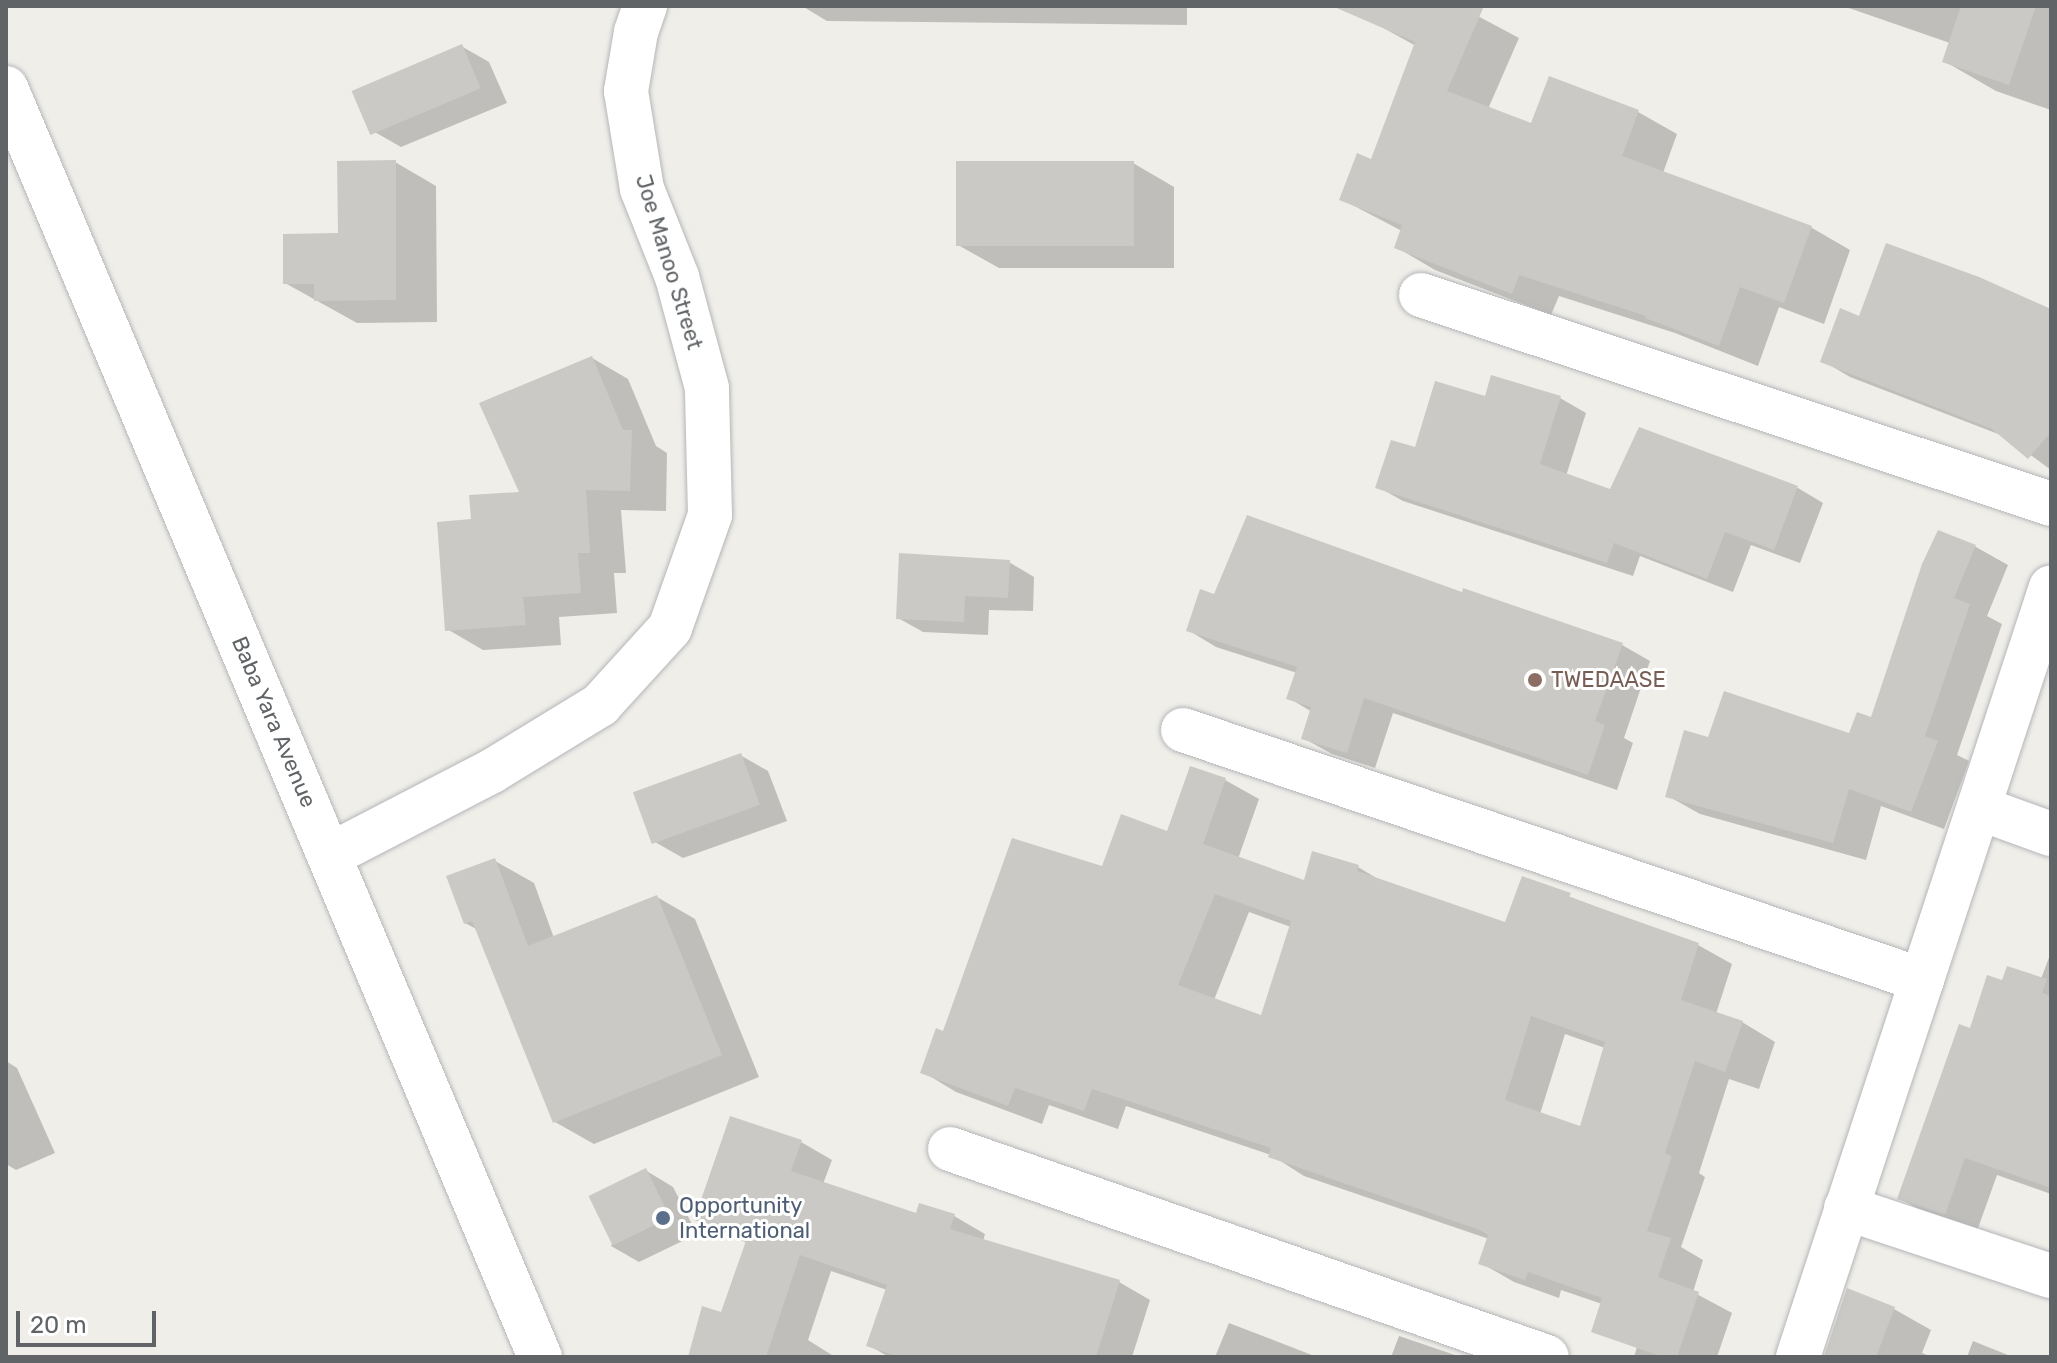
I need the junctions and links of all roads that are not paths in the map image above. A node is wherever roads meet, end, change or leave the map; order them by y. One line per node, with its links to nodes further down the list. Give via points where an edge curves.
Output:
1 (645, 6): 9 (street, Joe Manoo Street, via 628,105 642,189 677,277 707,388 710,515 670,628 600,705 492,771)
2 (6, 88): 9 (street, Baba Yara Avenue)
3 (1421, 295): 4 (street)
4 (2051, 504)
5 (2051, 587): 7 (street)
6 (1183, 730): 10 (street)
7 (1979, 808): 8 (street); 10 (street)
8 (2051, 834)
9 (330, 855): 14 (street, Baba Yara Avenue)
10 (1922, 980): 12 (street)
11 (950, 1149): 15 (street)
12 (1846, 1208): 13 (street); 16 (street)
13 (2051, 1276)
14 (534, 1355)
15 (1547, 1357)
16 (1798, 1357)

